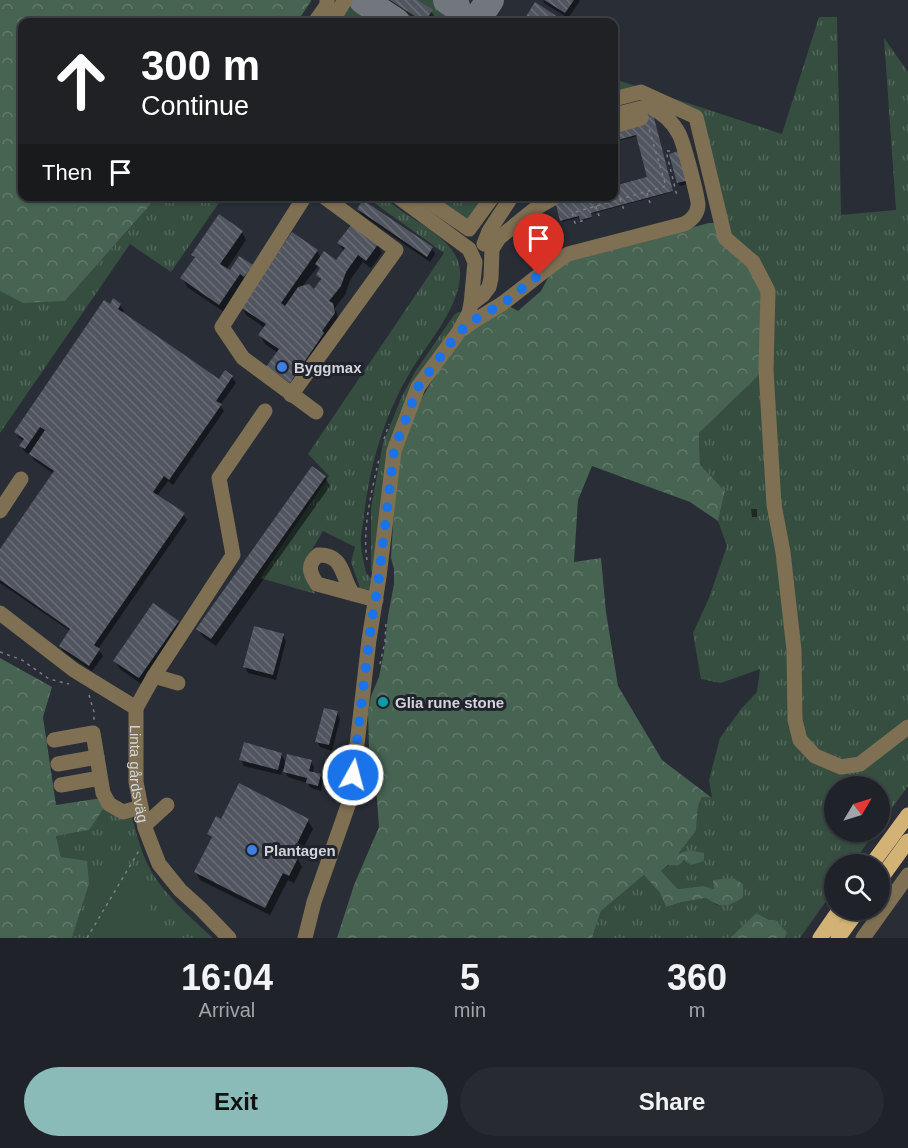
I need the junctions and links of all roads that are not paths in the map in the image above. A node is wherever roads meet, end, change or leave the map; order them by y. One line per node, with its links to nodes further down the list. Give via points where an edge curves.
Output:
1 (327, 0): 3 (street)
2 (345, 0): 4 (street)
3 (318, 18)
4 (334, 18)
5 (618, 98): 30 (street, via 641,92 696,117 725,238 753,262 768,291 766,370 774,505 793,639 795,720 800,740 815,756 841,766 860,764)
6 (618, 114): 8 (street, via 649,106)
7 (618, 125): 8 (street, via 653,117)
8 (674, 127): 18 (street, via 698,204 691,220 568,254)
9 (302, 201): 19 (street, via 222,327 243,358)
10 (330, 201): 19 (street, via 396,250)
11 (405, 201): 16 (street)
12 (428, 201): 13 (street, via 469,229)
13 (489, 201)
14 (510, 201): 16 (street)
15 (549, 201): 16 (street)
16 (481, 247): 17 (street, via 474,262); 17 (street, via 491,278 483,295)
17 (471, 304): 18 (street)
18 (458, 333): 25 (street, via 418,387 394,450)
19 (291, 395): 21 (street)
20 (265, 411): 27 (street, via 219,478 233,555)
21 (316, 412)
22 (21, 479): 23 (street)
23 (0, 511)
24 (352, 594): 25 (street)
25 (375, 600): 47 (street, via 351,797)
26 (0, 613): 29 (street, Linta gårdsväg, via 74,670)
27 (154, 676): 28 (street); 29 (street)
28 (178, 683)
29 (136, 708): 37 (street, Linta gårdsväg, via 136,782)
30 (908, 727)
31 (54, 740): 32 (street, via 93,733)
32 (97, 757): 33 (street); 34 (street)
33 (58, 764)
34 (100, 778): 35 (street); 37 (street, via 109,804 123,812)
35 (61, 785)
36 (167, 805): 39 (street)
37 (141, 807): 39 (street, Linta gårdsväg)
38 (908, 815): 41 (main road)
39 (145, 825): 46 (street, Linta gårdsväg, via 159,864)
40 (908, 841): 42 (main road)
41 (879, 854)
42 (890, 866)
43 (908, 875): 50 (street)
44 (832, 920): 48 (main road)
45 (851, 920): 49 (main road)
46 (229, 938)
47 (305, 938)
48 (820, 938)
49 (838, 938)
50 (862, 938)

